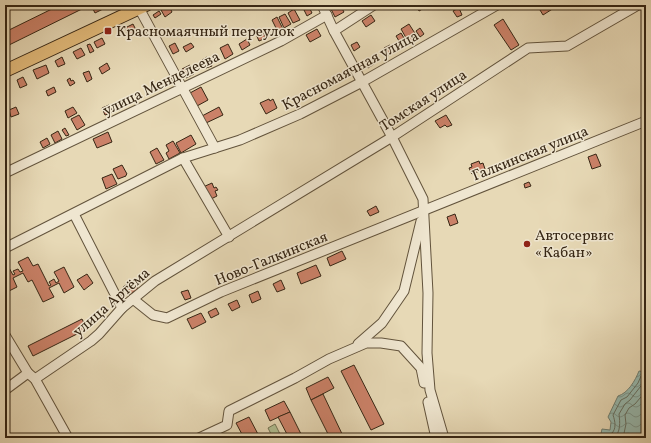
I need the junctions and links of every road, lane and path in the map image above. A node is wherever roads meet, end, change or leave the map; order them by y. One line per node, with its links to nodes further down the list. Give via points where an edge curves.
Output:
1 (322, 5): 6 (street)
2 (374, 5): 7 (street)
3 (497, 5): 9 (street, Красномаячная улица)
4 (638, 5): 12 (street, Томская улица, via 568,46 528,48)
5 (137, 7): 8 (main road); 10 (street)
6 (327, 16): 7 (street); 10 (street, улица Менделеева)
7 (334, 31): 9 (street)
8 (5, 71)
9 (362, 82): 12 (street); 13 (street, Красномаячная улица, via 300,114)
10 (183, 88): 13 (street); 15 (street, улица Менделеева)
11 (646, 122): 16 (street, Галкинская улица)
12 (392, 137): 16 (street, via 423,199); 18 (street, Томская улица)
13 (213, 149): 14 (street, Красномаячная улица)
14 (183, 158): 17 (street, Красномаячная улица); 18 (street)
15 (5, 173)
16 (424, 210): 20 (street, Ново-Галкинская, via 221,292 167,318 154,315); 23 (street, via 404,291 382,323); 29 (street, via 430,390)
17 (74, 214): 19 (street, Красномаячная улица); 21 (street)
18 (229, 237): 20 (street, улица Артёма, via 155,281)
19 (5, 248)
20 (133, 299): 21 (street, улица Артёма)
21 (122, 308): 24 (street, улица Артёма, via 91,341)
22 (5, 335): 24 (street)
23 (352, 349): 27 (street, via 229,411 227,425); 28 (street, via 366,343 401,346 421,368)
24 (31, 376): 25 (street, улица Артёма); 26 (street)
25 (5, 390)
26 (68, 438)
27 (199, 438)
28 (436, 438)
29 (444, 438)

